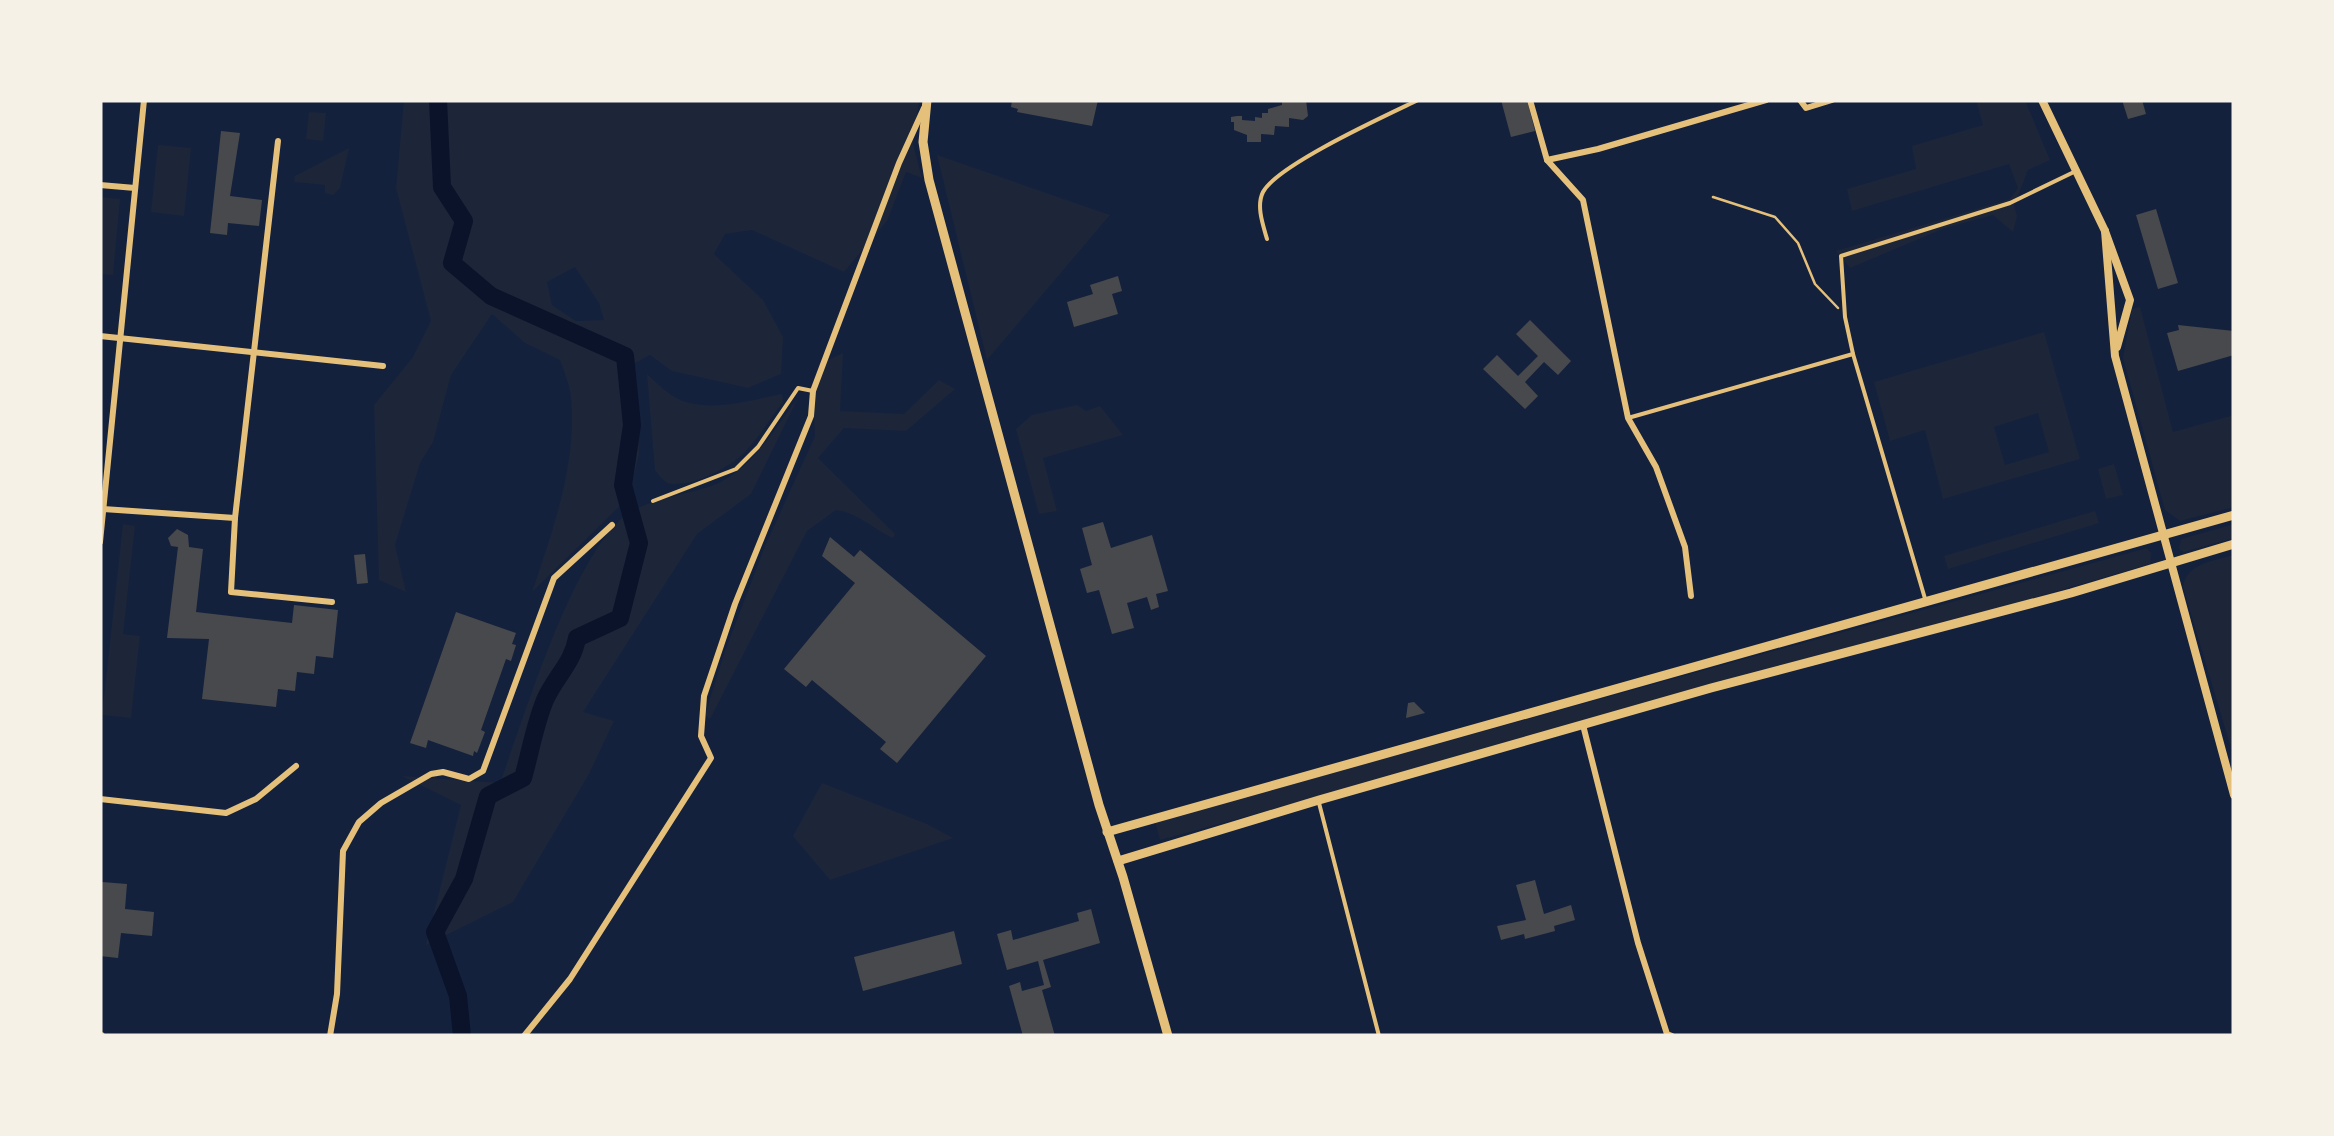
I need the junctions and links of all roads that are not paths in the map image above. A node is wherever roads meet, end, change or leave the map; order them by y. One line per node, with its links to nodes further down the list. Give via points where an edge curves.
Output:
1 (144, 100): 13 (street)
2 (1418, 100): 15 (lane, via 1321,148 1274,181 1262,193)
3 (1530, 100): 10 (street)
4 (1766, 100): 10 (street)
5 (1800, 100): 6 (street, via 1806,108)
6 (1832, 100)
7 (2042, 100): 11 (street)
8 (925, 104): 22 (street); 43 (main road, via 929,180)
9 (278, 141): 18 (street)
10 (1547, 160): 23 (street, via 1582,200)
11 (2076, 171): 14 (street); 19 (lane, via 2010,203 1840,256)
12 (100, 185): 13 (street)
13 (135, 188): 17 (street)
14 (2104, 231): 20 (street); 20 (street, via 2130,300)
15 (1267, 238)
16 (100, 336): 17 (street)
17 (119, 338): 18 (street); 25 (street)
18 (254, 352): 21 (street); 27 (street)
19 (1853, 354): 23 (lane); 35 (lane)
20 (2115, 356): 29 (street)
21 (382, 366)
22 (812, 392): 24 (lane, via 798,388 758,448 736,468); 46 (street, via 811,416 704,696 701,736 711,758 570,979)
23 (1628, 418): 33 (street, via 1656,467 1685,547)
24 (653, 501)
25 (103, 509): 27 (street); 30 (street)
26 (2234, 515): 29 (main road)
27 (235, 518): 34 (street, via 231,592)
28 (612, 525): 45 (street, via 554,578 482,770 469,779 431,774 359,822 343,851 338,994)
29 (2162, 536): 32 (street); 35 (main road)
30 (100, 542)
31 (2234, 544): 32 (main road)
32 (2169, 564): 37 (main road); 40 (street)
33 (1690, 596)
34 (332, 602)
35 (1926, 602): 36 (main road)
36 (1780, 644): 37 (main road); 43 (main road)
37 (1786, 668): 38 (main road)
38 (1583, 725): 42 (main road); 49 (street, via 1638,943)
39 (296, 766): 41 (street, via 256,799 226,813)
40 (2234, 795)
41 (100, 798)
42 (1318, 800): 44 (main road); 48 (lane)
43 (1107, 832): 44 (main road)
44 (1118, 861): 47 (main road)
45 (330, 1036)
46 (524, 1036)
47 (1168, 1036)
48 (1379, 1036)
49 (1672, 1036)

